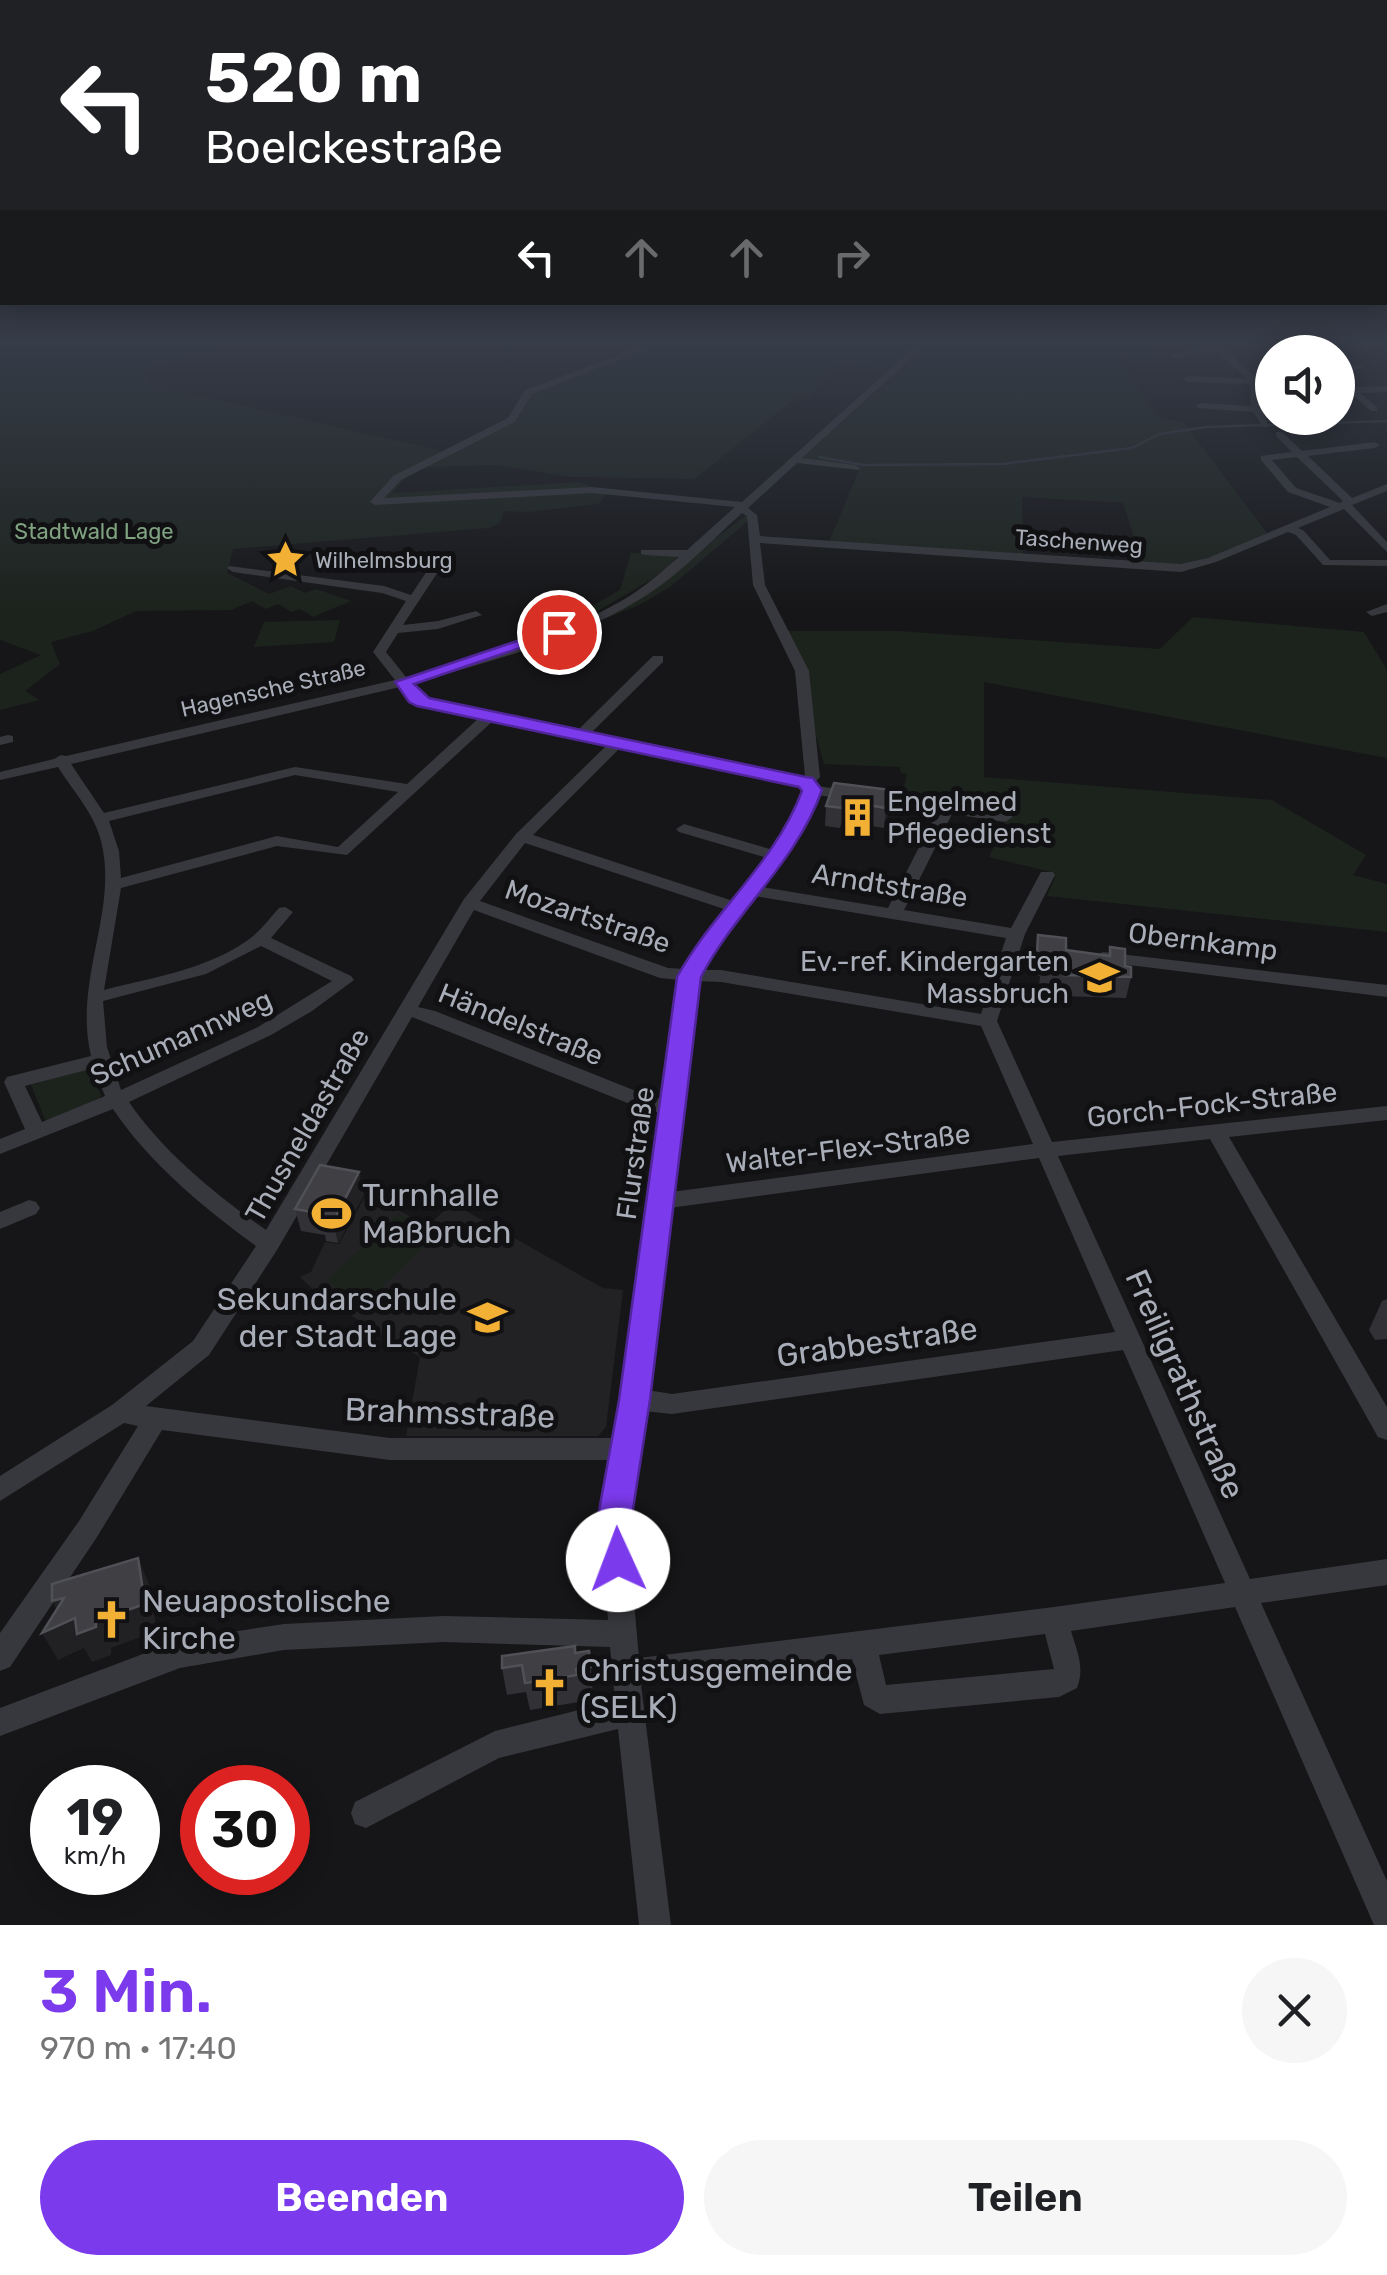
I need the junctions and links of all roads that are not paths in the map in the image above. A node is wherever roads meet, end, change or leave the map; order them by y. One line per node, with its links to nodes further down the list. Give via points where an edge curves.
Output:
1 (487, 433): 10 (street, via 398,478 374,502 592,490)
2 (825, 433): 6 (street, Hagensche Straße)
3 (1281, 435): 5 (street)
4 (1375, 446): 5 (street)
5 (1298, 453): 9 (street); 9 (street, via 1265,462 1292,490)
6 (795, 460): 7 (street); 10 (street, Hagensche Straße)
7 (856, 468)
8 (1387, 487): 9 (street, Taschenweg)
9 (1345, 504): 11 (street, Taschenweg); 13 (street)
10 (742, 507): 12 (street, Flurstraße, via 752,514); 15 (street, Hagensche Straße)
11 (1290, 529): 12 (street, Taschenweg, via 1181,568); 17 (street, via 1326,564)
12 (752, 539): 31 (street, Flurstraße, via 760,585 804,683)
13 (1387, 549)
14 (645, 552): 15 (street)
15 (690, 554): 25 (street, Hagensche Straße, via 604,614)
16 (441, 558): 19 (street)
17 (1387, 564)
18 (233, 568): 19 (street)
19 (411, 599): 23 (street)
20 (1387, 608): 21 (street)
21 (1372, 612)
22 (476, 615): 23 (street)
23 (396, 629): 25 (street, via 379,652)
24 (658, 658): 27 (street)
25 (404, 682): 26 (street, via 418,700); 29 (street, Hagensche Straße)
26 (490, 716): 27 (street); 32 (street)
27 (580, 735): 28 (street)
28 (616, 743): 31 (street); 37 (street, Thusneldastraße)
29 (62, 759): 30 (street, Hagensche Straße); 35 (street)
30 (0, 776)
31 (809, 786): 33 (street); 38 (street, Flurstraße, via 801,821)
32 (410, 789): 35 (street, via 295,771); 40 (street, via 341,852 277,841)
33 (946, 810): 34 (street); 44 (street)
34 (1005, 817)
35 (102, 818): 40 (street)
36 (684, 828): 38 (street)
37 (522, 836): 41 (street, Arndtstraße); 42 (street, Thusneldastraße)
38 (779, 857): 41 (street, Flurstraße)
39 (1047, 875): 46 (street)
40 (113, 885): 50 (street)
41 (746, 899): 44 (street, Arndtstraße); 48 (street, Flurstraße, via 708,942)
42 (470, 903): 48 (street, Mozartstraße); 51 (street, Thusneldastraße)
43 (284, 912): 45 (street)
44 (894, 913): 46 (street, Arndtstraße)
45 (259, 940): 50 (street, via 205,967); 54 (street, Schumannweg, via 345,980 248,1042)
46 (1020, 941): 52 (street)
47 (1087, 954): 49 (street, Obernkamp)
48 (689, 977): 52 (street, Mozartstraße, via 721,976); 55 (street, Flurstraße)
49 (1387, 991)
50 (94, 998): 53 (street)
51 (406, 1010): 55 (street, Händelstraße); 64 (street, Thusneldastraße)
52 (988, 1022): 60 (street, Freiligrathstraße)
53 (102, 1060): 54 (street); 57 (street, via 14,1082)
54 (116, 1098): 57 (street, Schumannweg); 64 (street, via 232,1219)
55 (672, 1108): 61 (street, Flurstraße)
56 (1386, 1115): 58 (street, Gorch-Fock-Straße)
57 (36, 1131): 59 (street, Schumannweg)
58 (1216, 1133): 60 (street, Gorch-Fock-Straße); 69 (street)
59 (0, 1147)
60 (1043, 1150): 61 (street, Walter-Flex-Straße); 65 (street, Freiligrathstraße)
61 (660, 1201): 66 (street, Flurstraße)
62 (29, 1208): 63 (street)
63 (0, 1221)
64 (269, 1244): 67 (street, Thusneldastraße, via 202,1348)
65 (1129, 1340): 66 (street, Grabbestraße, via 672,1404); 73 (street, Freiligrathstraße)
66 (634, 1400): 70 (street, Flurstraße)
67 (121, 1412): 68 (street, Brahmsstraße); 71 (street, Thusneldastraße)
68 (156, 1418): 70 (street, Brahmsstraße, via 390,1449); 77 (street)
69 (1387, 1429)
70 (624, 1449): 75 (street, Flurstraße, via 614,1522)
71 (0, 1490)
72 (1387, 1572): 73 (street)
73 (1244, 1591): 74 (street); 82 (street, Freiligrathstraße)
74 (1054, 1620): 76 (street); 76 (street, via 1068,1668 1059,1683 880,1700)
75 (625, 1634): 78 (street, Flurstraße); 80 (street, via 444,1629 284,1637 180,1654)
76 (863, 1644): 78 (street)
77 (0, 1657)
78 (626, 1673): 79 (street, Flurstraße)
79 (630, 1712): 81 (street, via 495,1744); 83 (street, Flurstraße)
80 (0, 1722)
81 (366, 1813)
82 (1387, 1917)
83 (655, 1925)

